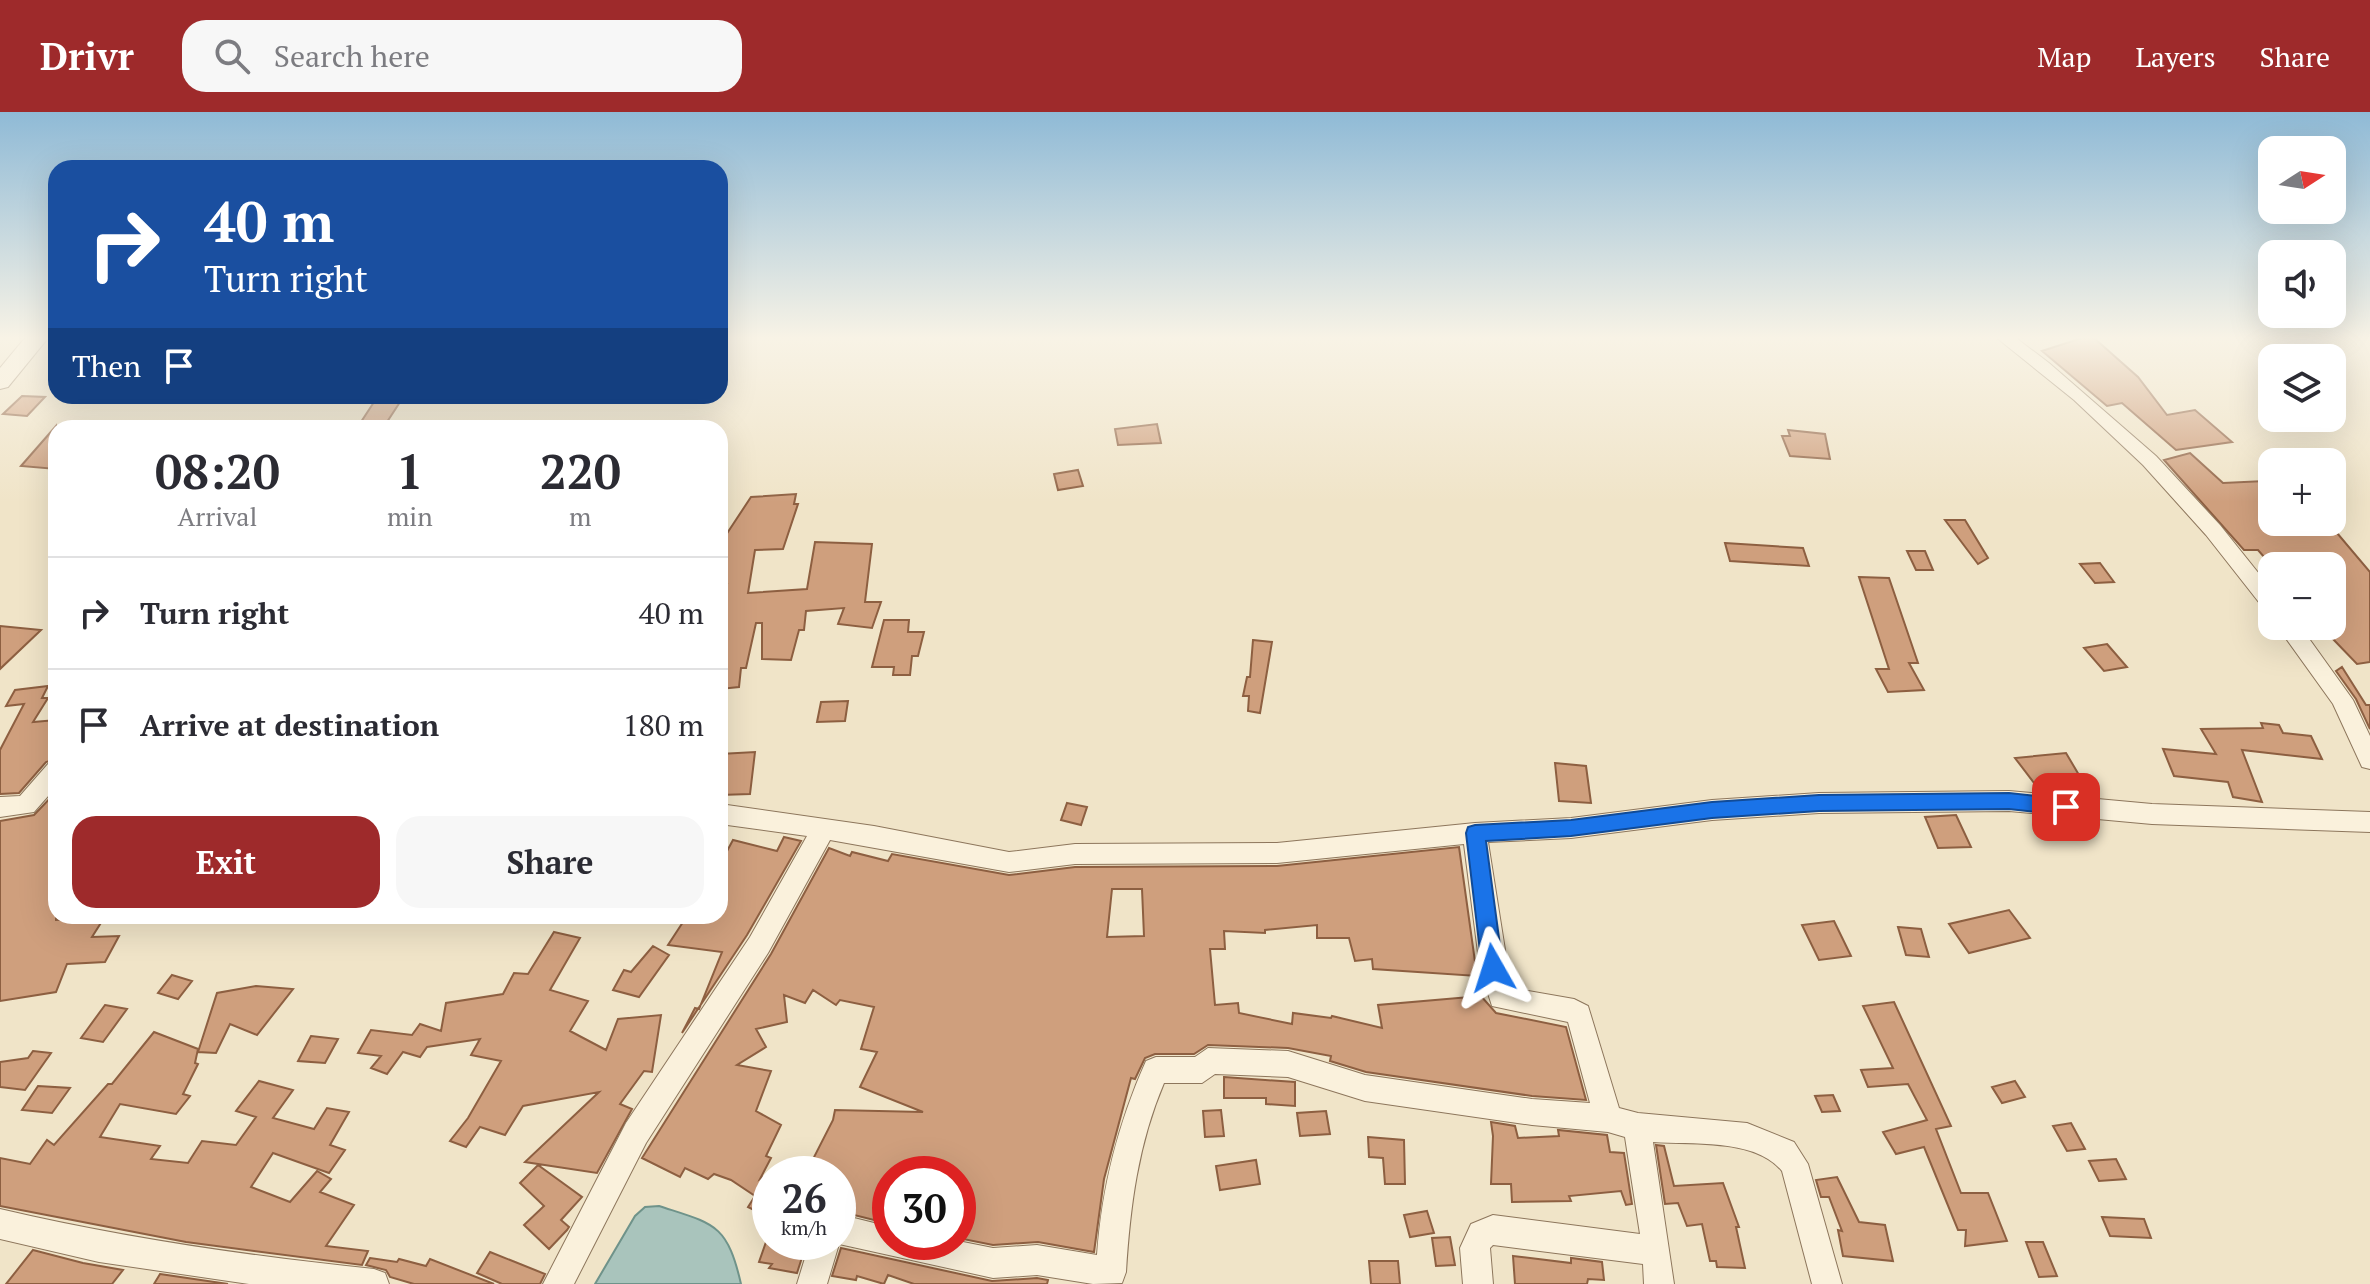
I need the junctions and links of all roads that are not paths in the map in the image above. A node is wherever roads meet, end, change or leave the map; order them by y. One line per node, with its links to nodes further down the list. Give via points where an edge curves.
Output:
1 (2074, 393): 2 (street, via 2145,453 2223,538)
2 (2258, 586)
3 (2298, 640): 4 (street, via 2342,700)
4 (2370, 760)
5 (48, 780): 6 (street, via 26,805)
6 (0, 807)
7 (728, 815): 9 (street)
8 (2370, 822): 10 (street, via 2152,814 2009,801 1819,803)
9 (823, 830): 10 (street, via 1009,862 1075,854 1277,853); 18 (street, via 759,945 636,1133)
10 (1475, 833): 11 (street, via 1497,989 1505,1001 1579,1015)
11 (1608, 1118): 12 (street); 16 (street, via 1365,1088 1288,1064 1208,1061 1202,1070 1156,1070 1139,1107 1115,1199 1111,1272 1037,1260)
12 (1637, 1127): 14 (street); 22 (street, via 1704,1130 1785,1151 1794,1164)
13 (0, 1224): 17 (street, via 99,1247)
14 (1657, 1252): 20 (street, via 1493,1230 1481,1234 1475,1248); 21 (street)
15 (819, 1260): 19 (street)
16 (976, 1260)
17 (374, 1284)
18 (558, 1284)
19 (812, 1284)
20 (1478, 1284)
21 (1659, 1284)
22 (1827, 1284)

